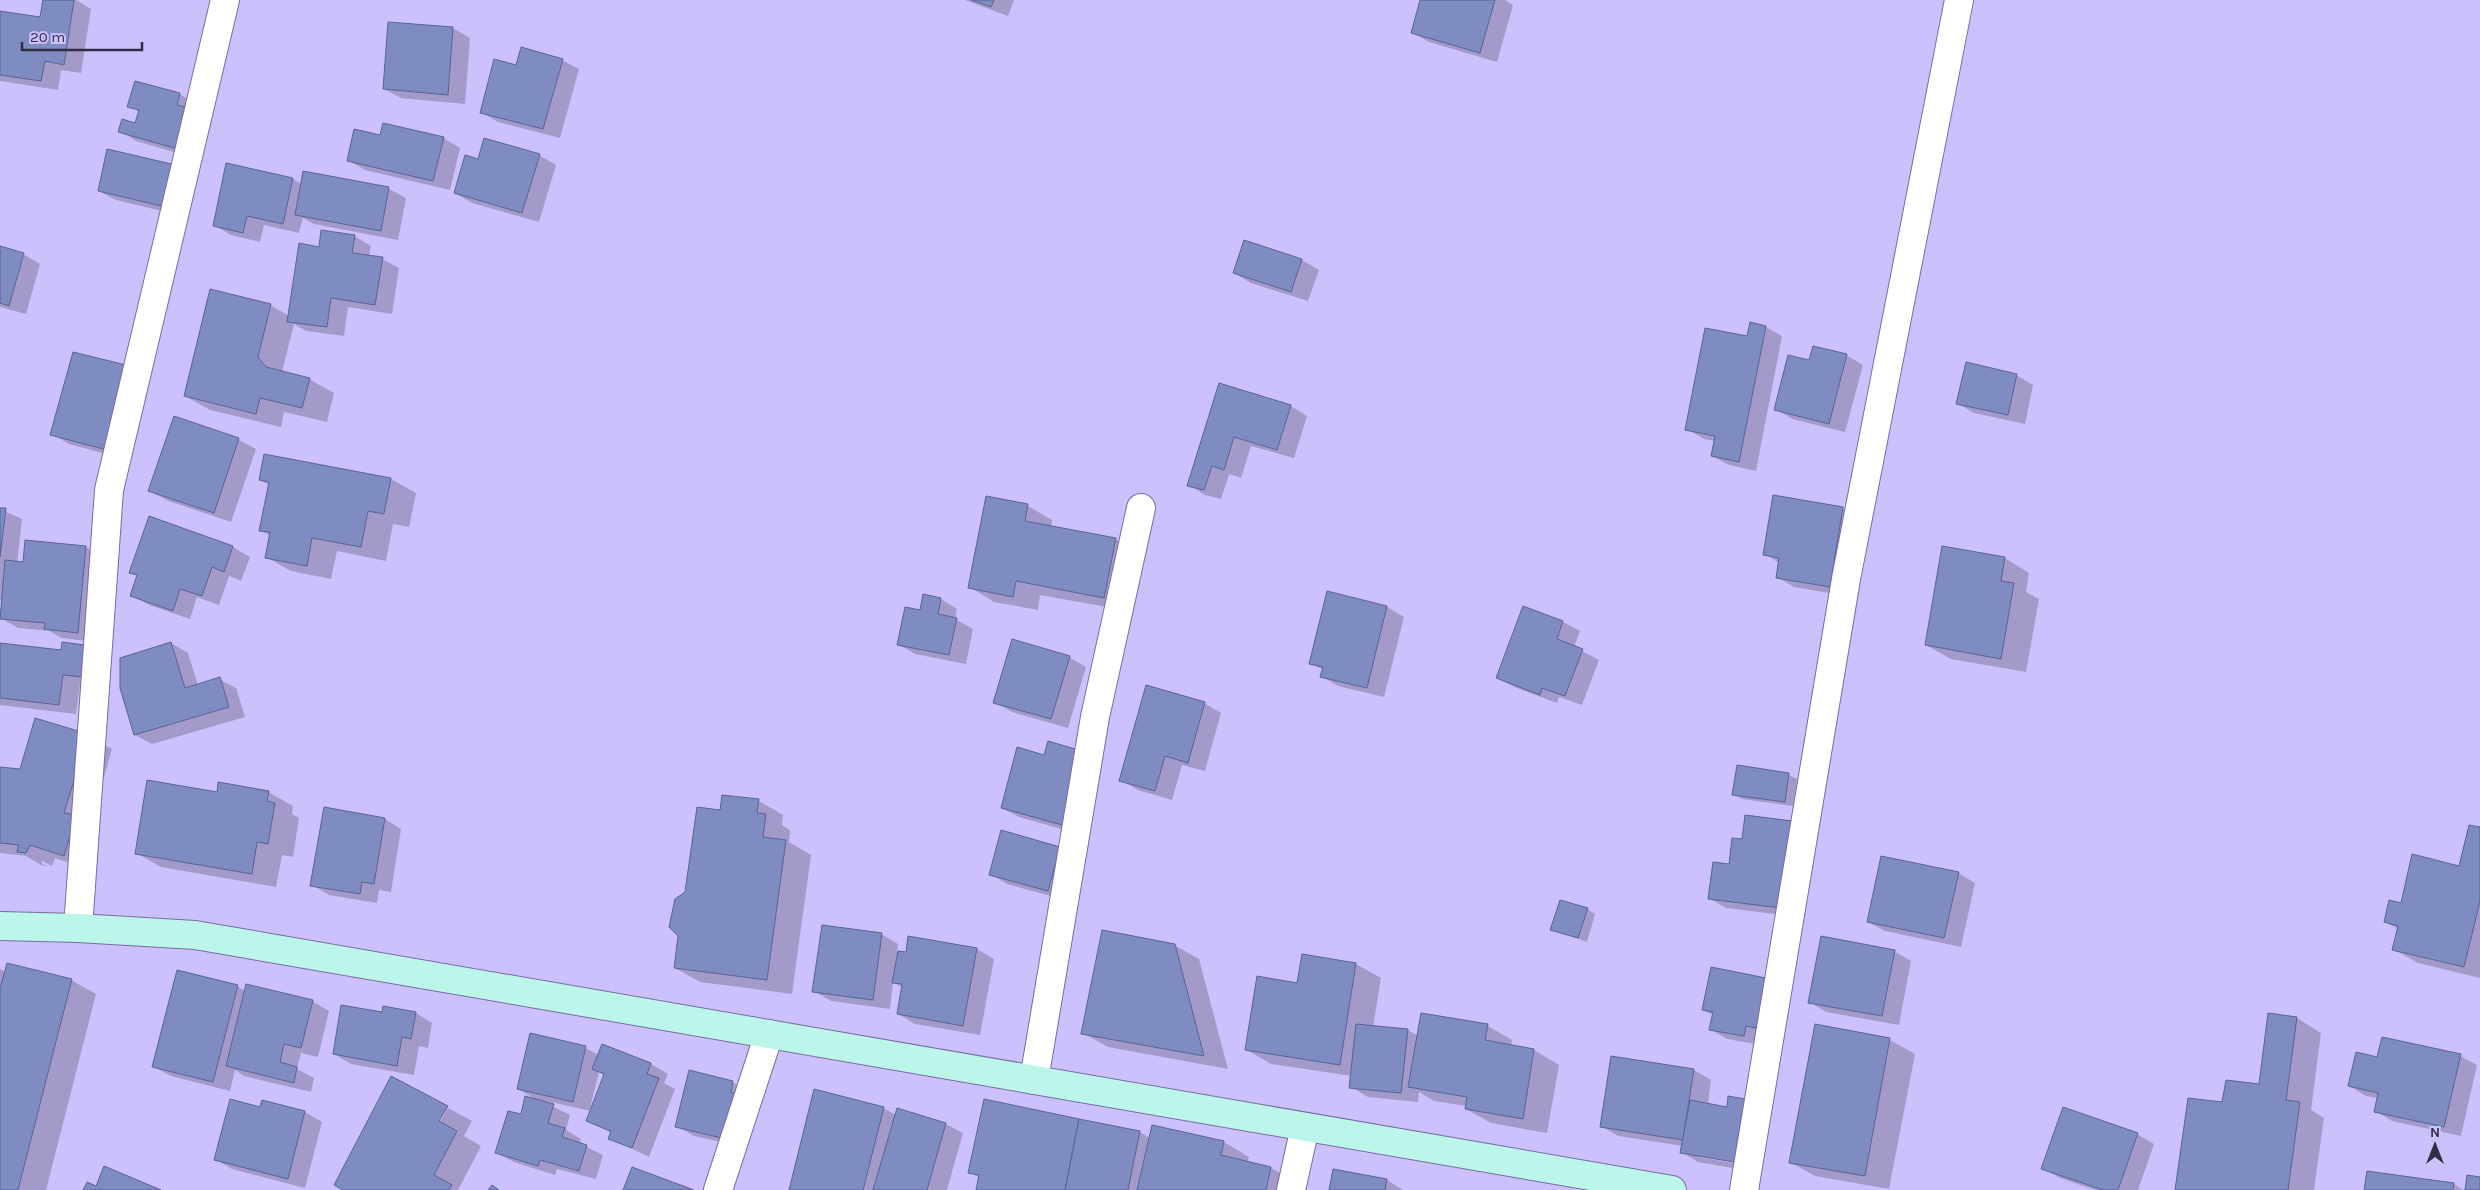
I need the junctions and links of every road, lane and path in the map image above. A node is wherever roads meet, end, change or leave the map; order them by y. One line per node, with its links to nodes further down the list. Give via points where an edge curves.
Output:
1 (225, 0): 5 (street, via 109,490)
2 (1959, 0): 12 (street, via 1846,579)
3 (1141, 508): 7 (street, via 1095,717)
4 (0, 926): 5 (street)
5 (78, 928): 6 (street, via 195,935)
6 (769, 1034): 7 (street); 9 (street)
7 (1034, 1080): 8 (street)
8 (1305, 1127): 10 (street); 11 (street)
9 (718, 1190)
10 (1292, 1190)
11 (1672, 1190)
12 (1744, 1190)

